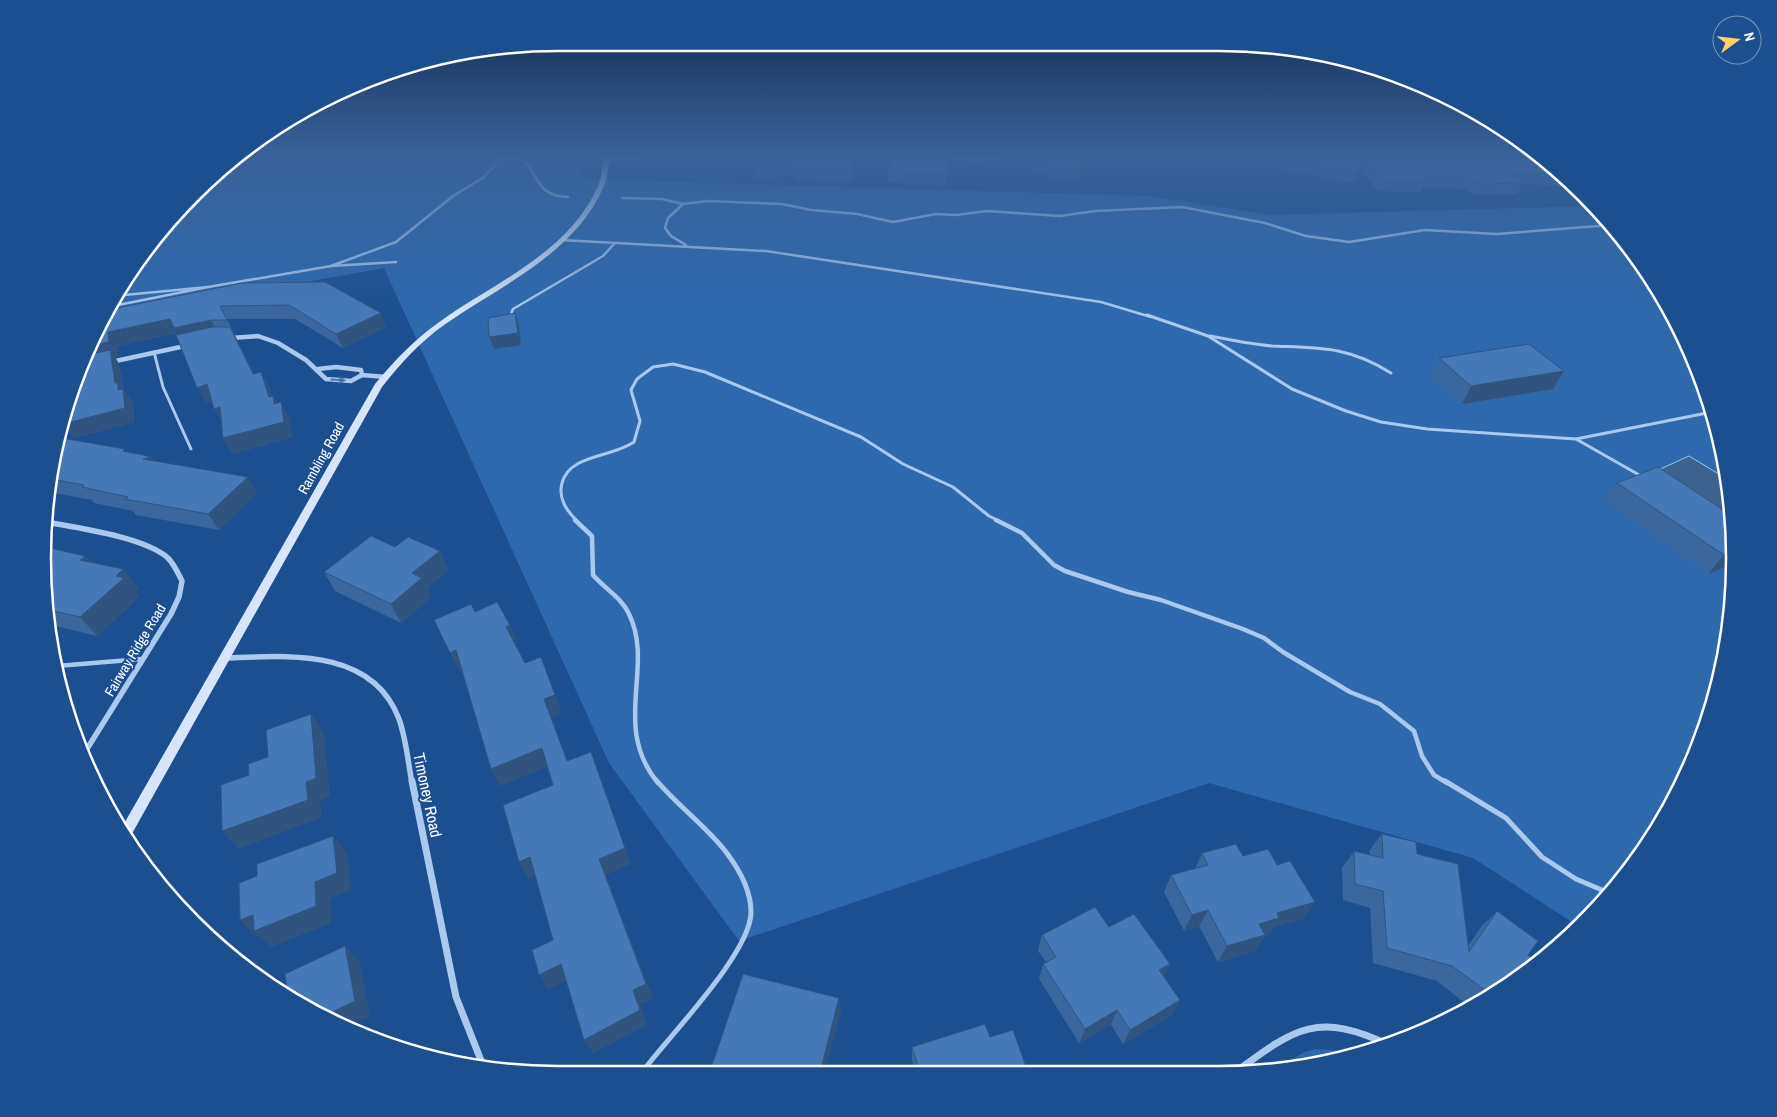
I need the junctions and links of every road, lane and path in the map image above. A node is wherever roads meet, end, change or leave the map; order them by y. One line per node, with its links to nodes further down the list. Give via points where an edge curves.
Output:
1 (440, 208): 12 (lane, via 394,242)
2 (588, 208): 8 (street, Rambling Road)
3 (678, 208): 10 (lane, via 668,218 665,228)
4 (801, 208): 5 (lane, via 857,214 893,222 936,214 987,211 1060,216)
5 (1157, 208)
6 (1188, 208): 7 (lane, via 1265,223 1316,238 1349,242 1425,230 1497,234)
7 (1601, 226)
8 (560, 240): 9 (lane); 25 (street, Rambling Road, via 527,269 424,337)
9 (614, 244): 10 (lane); 16 (lane, via 603,256 513,310)
10 (687, 246): 17 (lane, via 766,251 1101,302)
11 (396, 262): 12 (lane)
12 (331, 266): 13 (lane)
13 (208, 287): 14 (lane); 15 (lane)
14 (125, 295)
15 (119, 305)
16 (510, 319)
17 (1208, 336): 23 (lane, via 1252,344 1338,348 1374,360); 27 (lane, via 1292,389 1380,422 1427,429)
18 (228, 338): 22 (street, via 262,337 286,346)
19 (192, 344): 20 (street)
20 (154, 352): 21 (street); 28 (lane, via 163,387)
21 (108, 362)
22 (318, 369): 24 (street, via 361,370); 24 (street, one-way to 24, via 326,379 351,381)
23 (1391, 373)
24 (362, 375): 25 (street)
25 (386, 377): 31 (street, Rambling Road, via 367,403)
26 (1704, 414): 27 (lane)
27 (1576, 439): 29 (lane)
28 (191, 449)
29 (1649, 480)
30 (52, 523): 32 (street, Fairway Ridge Road, via 154,549 175,567 182,581 179,597)
31 (225, 658): 35 (street, Rambling Road); 38 (street, Timoney Road, via 308,657 341,663 370,679 393,704 399,719 456,997)
32 (144, 659): 33 (lane); 34 (street, Fairway Ridge Road)
33 (63, 666)
34 (88, 748)
35 (128, 826)
36 (1602, 890): 40 (lane, via 1576,879 1542,857 1506,818 1434,774 1422,756 1414,731 1400,718 1380,704 1323,676 1264,638 1160,600 1065,571 1054,565 1022,533 989,516 959,490 902,464 860,437 704,372 684,365 659,364 641,374 632,390 640,421 634,442 613,454 574,464 565,472 560,485 561,502 592,536 593,575 628,612 635,631 635,734 644,761 662,786 715,839 737,867 747,892 751,915 737,952)
37 (1377, 1040): 39 (street, via 1351,1030 1321,1027 1288,1035)
38 (481, 1059)
39 (1245, 1065)
40 (647, 1066)

